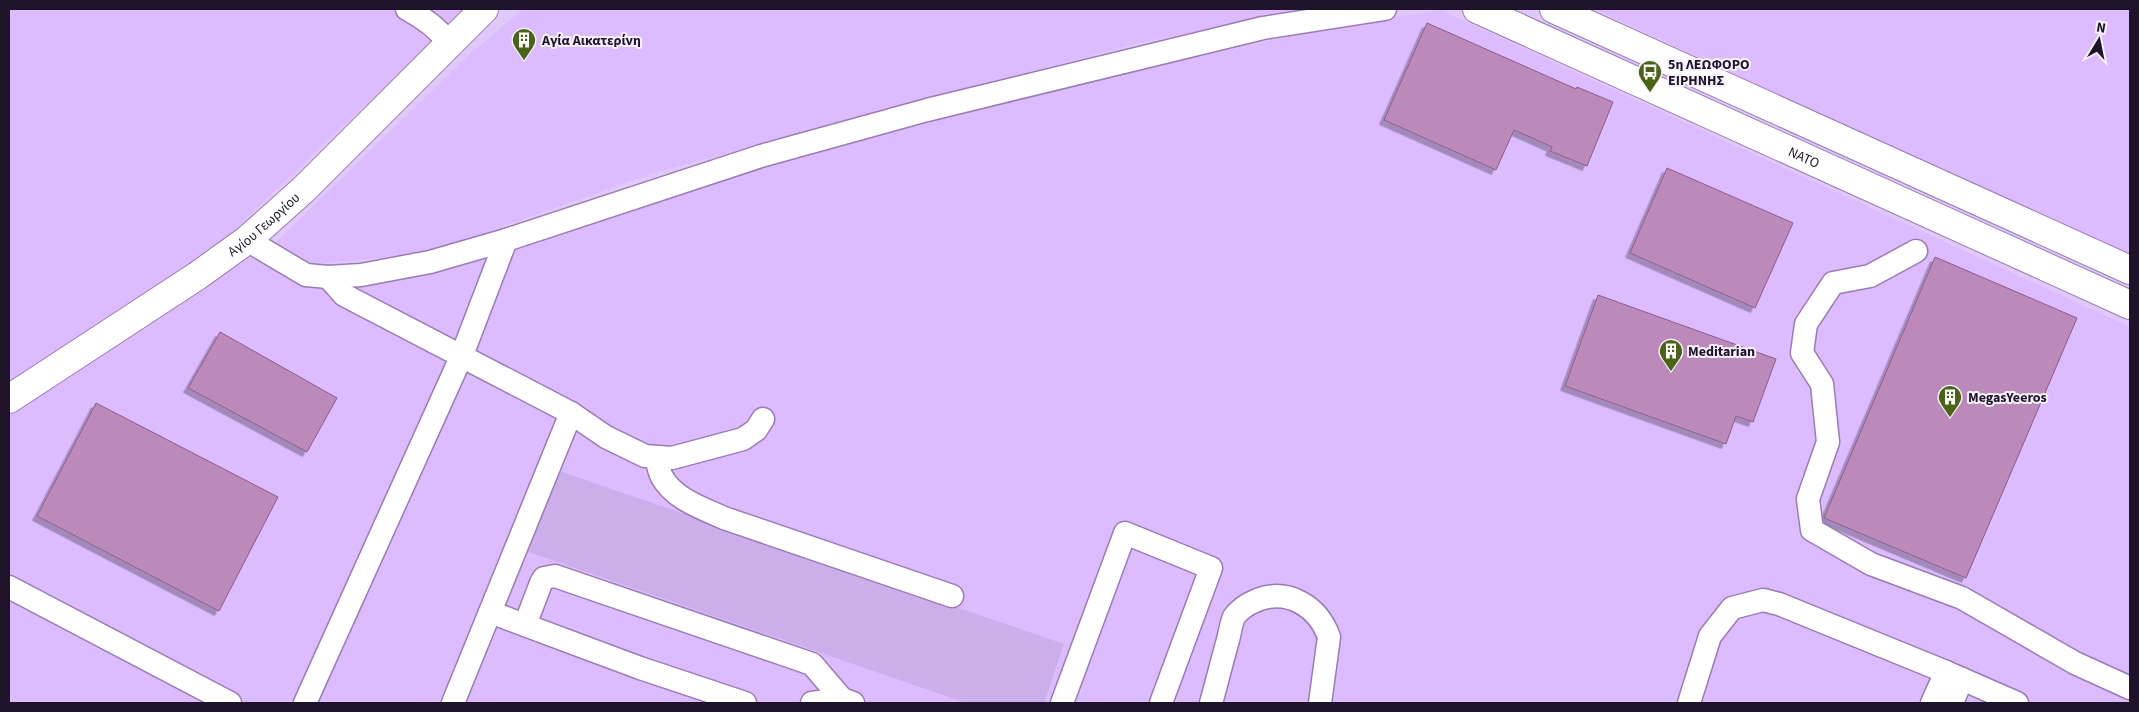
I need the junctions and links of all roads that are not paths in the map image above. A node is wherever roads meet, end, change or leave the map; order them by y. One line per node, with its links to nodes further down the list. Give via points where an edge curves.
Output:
1 (484, 9): 6 (main road, Αγίου Γεωργίου)
2 (1385, 9): 8 (street, via 1263,28 927,110 761,156)
3 (1480, 9): 12 (main road, ΝΑΤΟ)
4 (1554, 9): 10 (main road)
5 (418, 11): 6 (street)
6 (450, 44): 7 (main road, Αγίου Γεωργίου, via 303,190)
7 (247, 240): 11 (street, via 306,274); 14 (main road, Αγίου Γεωργίου)
8 (506, 240): 11 (street, via 430,262); 13 (street)
9 (1916, 251): 23 (street, via 1870,276 1833,284 1806,324 1802,353 1822,384 1828,442 1808,499 1812,530 1871,564 1962,598 2075,663)
10 (2130, 270)
11 (328, 278): 13 (street, via 344,295)
12 (2130, 305)
13 (462, 355): 15 (street); 26 (street)
14 (9, 399)
15 (571, 413): 17 (street, via 630,450); 20 (street)
16 (763, 419): 17 (street, via 756,430 743,439 672,458)
17 (656, 458): 19 (street, via 662,477 676,494 697,506)
18 (9, 587): 25 (street)
19 (952, 596)
20 (490, 612): 21 (street); 27 (street)
21 (525, 625): 24 (street, via 544,578 555,576 812,664); 28 (street)
22 (1954, 675): 34 (street, via 1763,600 1732,608 1710,636); 35 (street); 36 (street); 37 (street)
23 (2130, 688)
24 (848, 701): 29 (street)
25 (230, 703)
26 (305, 703)
27 (453, 703)
28 (744, 703)
29 (812, 703)
30 (1062, 703): 31 (street, via 1125,533 1211,568)
31 (1161, 703)
32 (1211, 703): 33 (street, via 1234,618 1250,603 1282,596 1303,603 1312,610 1329,637)
33 (1320, 703)
34 (1689, 703)
35 (1932, 703)
36 (1952, 703)
37 (2017, 703)

